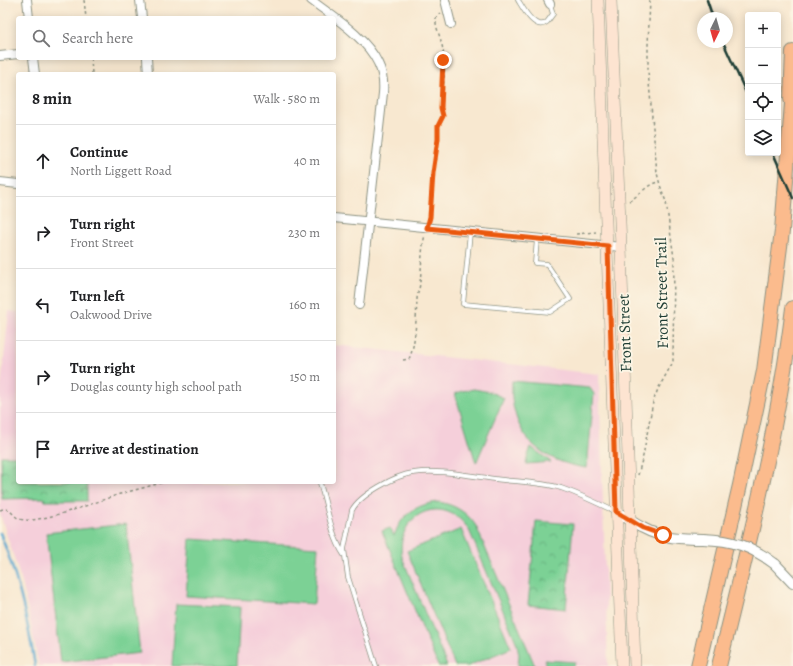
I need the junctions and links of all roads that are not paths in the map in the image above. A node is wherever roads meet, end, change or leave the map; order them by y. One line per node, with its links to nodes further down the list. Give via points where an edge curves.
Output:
1 (27, 0): 9 (street)
2 (140, 0): 10 (street)
3 (311, 0): 11 (street)
4 (518, 0): 7 (lane, via 531,20 540,24 547,22 553,14)
5 (598, 0): 29 (main road, Front Street)
6 (611, 0): 30 (main road, Front Street)
7 (549, 2)
8 (446, 4): 13 (street)
9 (29, 16)
10 (142, 16)
11 (331, 16)
12 (336, 20): 26 (street, via 372,52 382,73 384,93)
13 (451, 24)
14 (793, 52): 22 (highway)
15 (16, 54): 16 (street)
16 (0, 56)
17 (33, 60): 19 (street)
18 (147, 60): 20 (street)
19 (35, 72)
20 (148, 72)
21 (793, 90): 22 (highway)
22 (789, 141): 41 (highway, via 780,253 764,371)
23 (0, 182): 24 (street)
24 (16, 184)
25 (336, 218): 26 (street)
26 (368, 222): 27 (street); 31 (street)
27 (470, 232): 28 (street); 28 (lane, via 463,304 550,312 570,299 547,264 535,263)
28 (537, 239): 29 (street)
29 (608, 246): 30 (street); 34 (main road, Front Street)
30 (621, 248): 35 (main road, Front Street)
31 (360, 305)
32 (793, 308): 42 (highway, via 771,443)
33 (320, 484): 36 (lane, via 339,548)
34 (616, 512): 35 (street); 36 (lane, via 572,492 546,485 432,472 412,473 380,487 355,504 344,549); 39 (main road, Front Street)
35 (631, 521): 37 (street, bridge, via 643,528 676,538 723,540 742,545 775,564); 40 (main road, Front Street)
36 (345, 557): 38 (lane, via 348,577)
37 (793, 583)
38 (376, 666)
39 (622, 666)
40 (635, 666)
41 (698, 666)
42 (719, 666)

